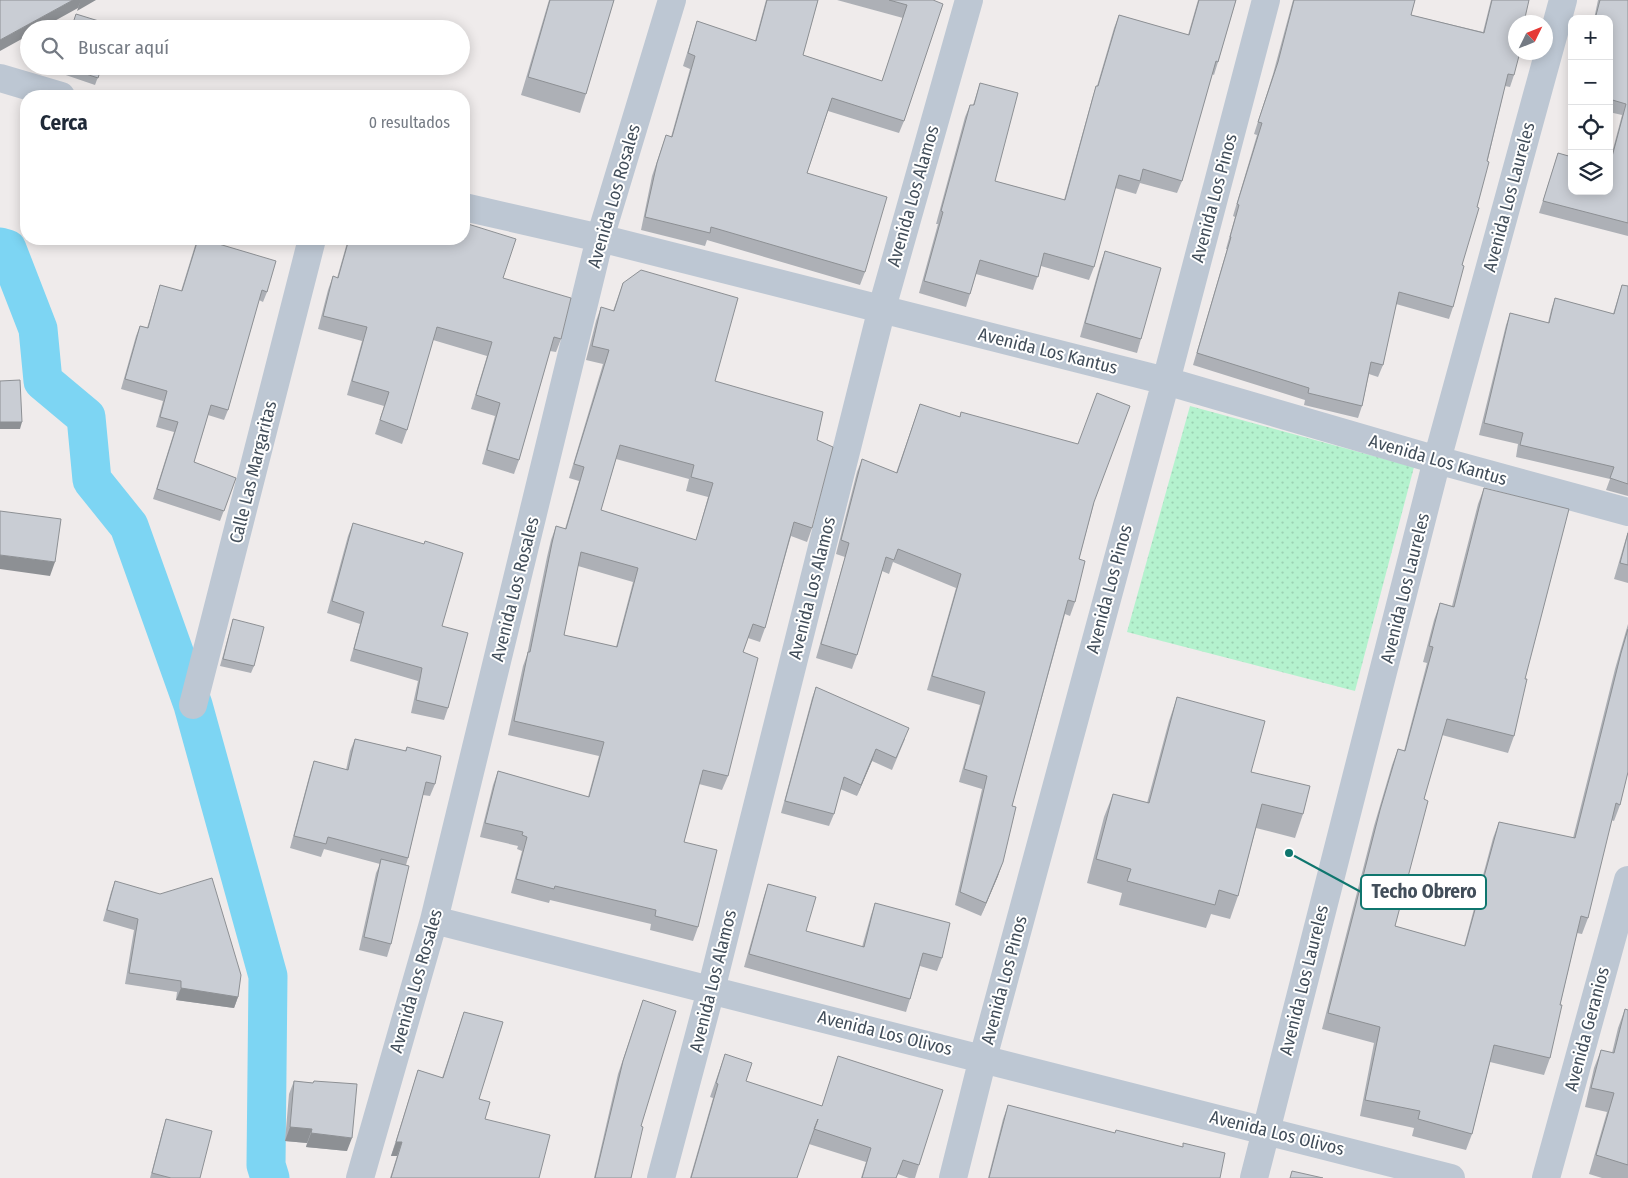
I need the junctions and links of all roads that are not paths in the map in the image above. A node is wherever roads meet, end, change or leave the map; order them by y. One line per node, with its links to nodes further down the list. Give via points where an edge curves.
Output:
1 (672, 0): 8 (street, Avenida Los Rosales)
2 (969, 0): 10 (street, Avenida Los Alamos)
3 (1266, 0): 11 (street, Avenida Los Pinos)
4 (1563, 0): 12 (street, Avenida Los Laureles)
5 (0, 78): 6 (street)
6 (41, 90)
7 (470, 208): 8 (street, Avenida Los Kantus)
8 (600, 238): 10 (street, Avenida Los Kantus); 16 (street, Avenida Los Rosales)
9 (310, 245): 14 (street, Calle Las Margaritas)
10 (882, 308): 11 (street, Avenida Los Kantus); 17 (street, Avenida Los Alamos)
11 (1166, 381): 12 (street, Avenida Los Kantus); 18 (street, Avenida Los Pinos)
12 (1437, 460): 13 (street, Avenida Los Kantus); 19 (street, Avenida Los Laureles)
13 (1628, 512)
14 (193, 705)
15 (1628, 880): 25 (street, Avenida Geranios)
16 (434, 920): 17 (street, Avenida Los Olivos); 20 (street, Avenida Los Rosales)
17 (711, 990): 18 (street, Avenida Los Olivos); 21 (street, Avenida Los Alamos)
18 (983, 1058): 19 (street, Avenida Los Olivos); 22 (street, Avenida Los Pinos)
19 (1266, 1130): 23 (street, Avenida Los Laureles); 24 (street, Avenida Los Olivos)
20 (360, 1178)
21 (662, 1178)
22 (953, 1178)
23 (1254, 1178)
24 (1451, 1178)
25 (1546, 1178)

